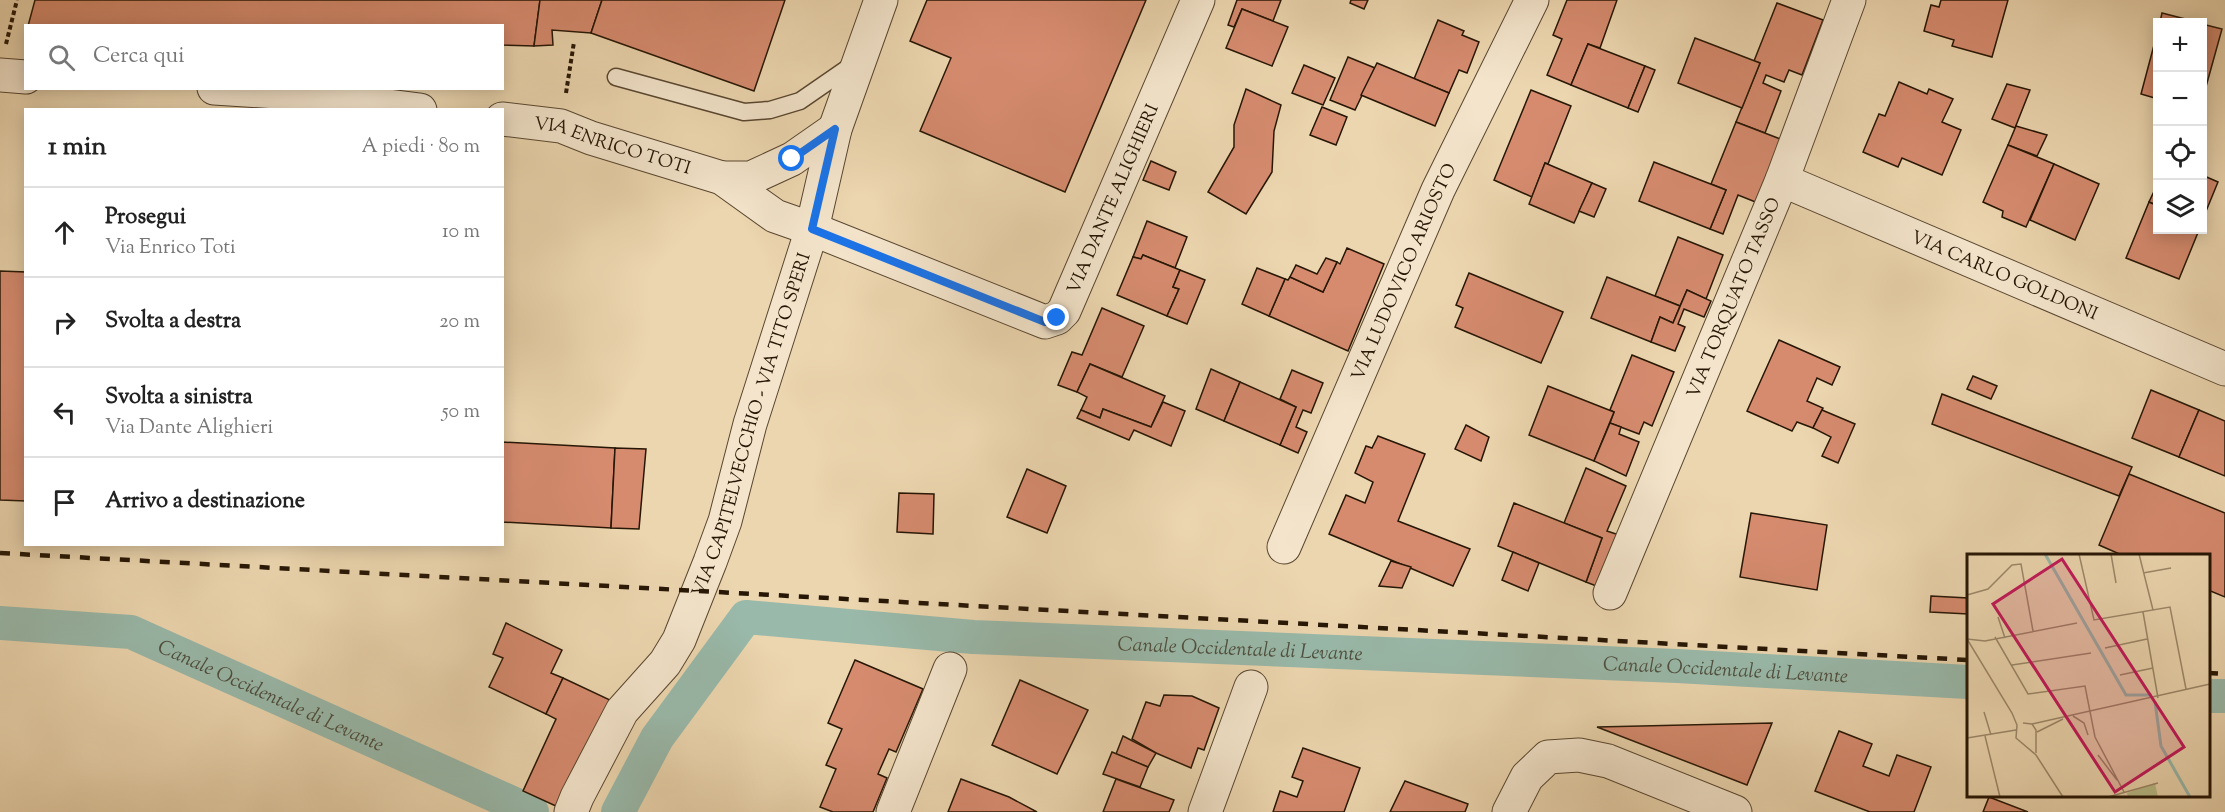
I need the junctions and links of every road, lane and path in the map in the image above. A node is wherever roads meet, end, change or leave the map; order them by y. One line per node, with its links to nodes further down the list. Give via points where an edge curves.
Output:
1 (17, 0): 7 (path)
2 (1198, 0): 18 (street, VIA DANTE ALIGHIERI, via 1064,311 1057,318 1045,322)
3 (1532, 0): 20 (street, VIA LUDOVICO ARIOSTO, via 1438,190)
4 (1849, 0): 17 (street, VIA TORQUATO TASSO)
5 (878, 4): 8 (street, VIA CAPITELVECCHIO - VIA TITO SPERI)
6 (574, 42): 14 (path)
7 (3, 60): 9 (street)
8 (859, 60): 10 (lane, via 800,101 770,110 744,112); 15 (street, VIA CAPITELVECCHIO - VIA TITO SPERI)
9 (24, 76)
10 (616, 77)
11 (246, 90): 12 (street)
12 (404, 108)
13 (504, 119): 14 (street, VIA ENRICO TOTI)
14 (561, 126): 16 (street, VIA ENRICO TOTI)
15 (835, 129): 16 (street, VIA ENRICO TOTI, via 792,159 751,178); 18 (street, VIA CAPITELVECCHIO - VIA TITO SPERI)
16 (722, 178): 18 (street, VIA ENRICO TOTI, via 775,216)
17 (1782, 180): 19 (street, VIA CARLO GOLDONI); 21 (street, VIA TORQUATO TASSO)
18 (812, 229): 24 (street, VIA CAPITELVECCHIO - VIA TITO SPERI, via 750,424 725,521 679,640 665,663 622,711)
19 (2225, 369)
20 (1284, 547)
21 (1610, 593)
22 (950, 669): 25 (street)
23 (1251, 687): 26 (street)
24 (571, 812)
25 (893, 812)
26 (1205, 812)
27 (1509, 812): 28 (street, via 1527,777 1548,757 1579,755 1608,761)
28 (1735, 812)

